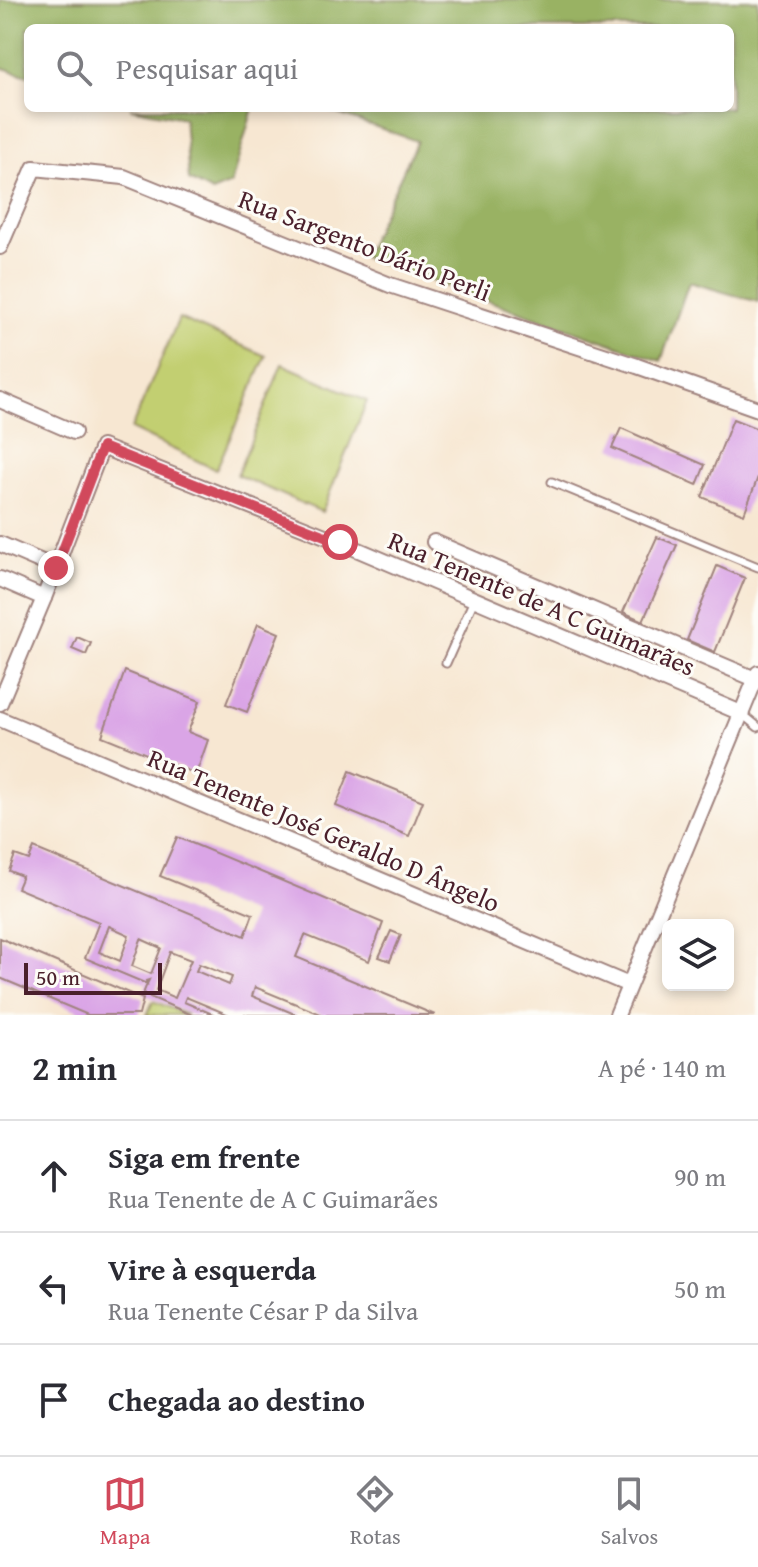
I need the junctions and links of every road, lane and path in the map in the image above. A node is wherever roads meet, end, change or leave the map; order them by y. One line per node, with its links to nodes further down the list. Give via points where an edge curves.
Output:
1 (0, 247): 3 (street, Rua Sargento Dário Perli, via 34,168 124,177 390,285)
2 (0, 400): 4 (street)
3 (758, 409)
4 (74, 432)
5 (552, 482): 8 (lane)
6 (434, 542): 14 (street)
7 (0, 544): 9 (street)
8 (758, 567)
9 (56, 568): 11 (street); 12 (street, Rua Tenente de A C Guimarães, via 102,447)
10 (0, 579): 11 (street)
11 (44, 598): 15 (street)
12 (474, 600): 13 (lane); 16 (street, Rua Tenente de A C Guimarães)
13 (446, 663)
14 (757, 676): 16 (street)
15 (0, 703)
16 (741, 713): 18 (lane); 19 (street)
17 (0, 719): 19 (street, Rua Tenente José Geraldo D Ângelo)
18 (758, 727)
19 (629, 985): 20 (street)
20 (617, 1015)

